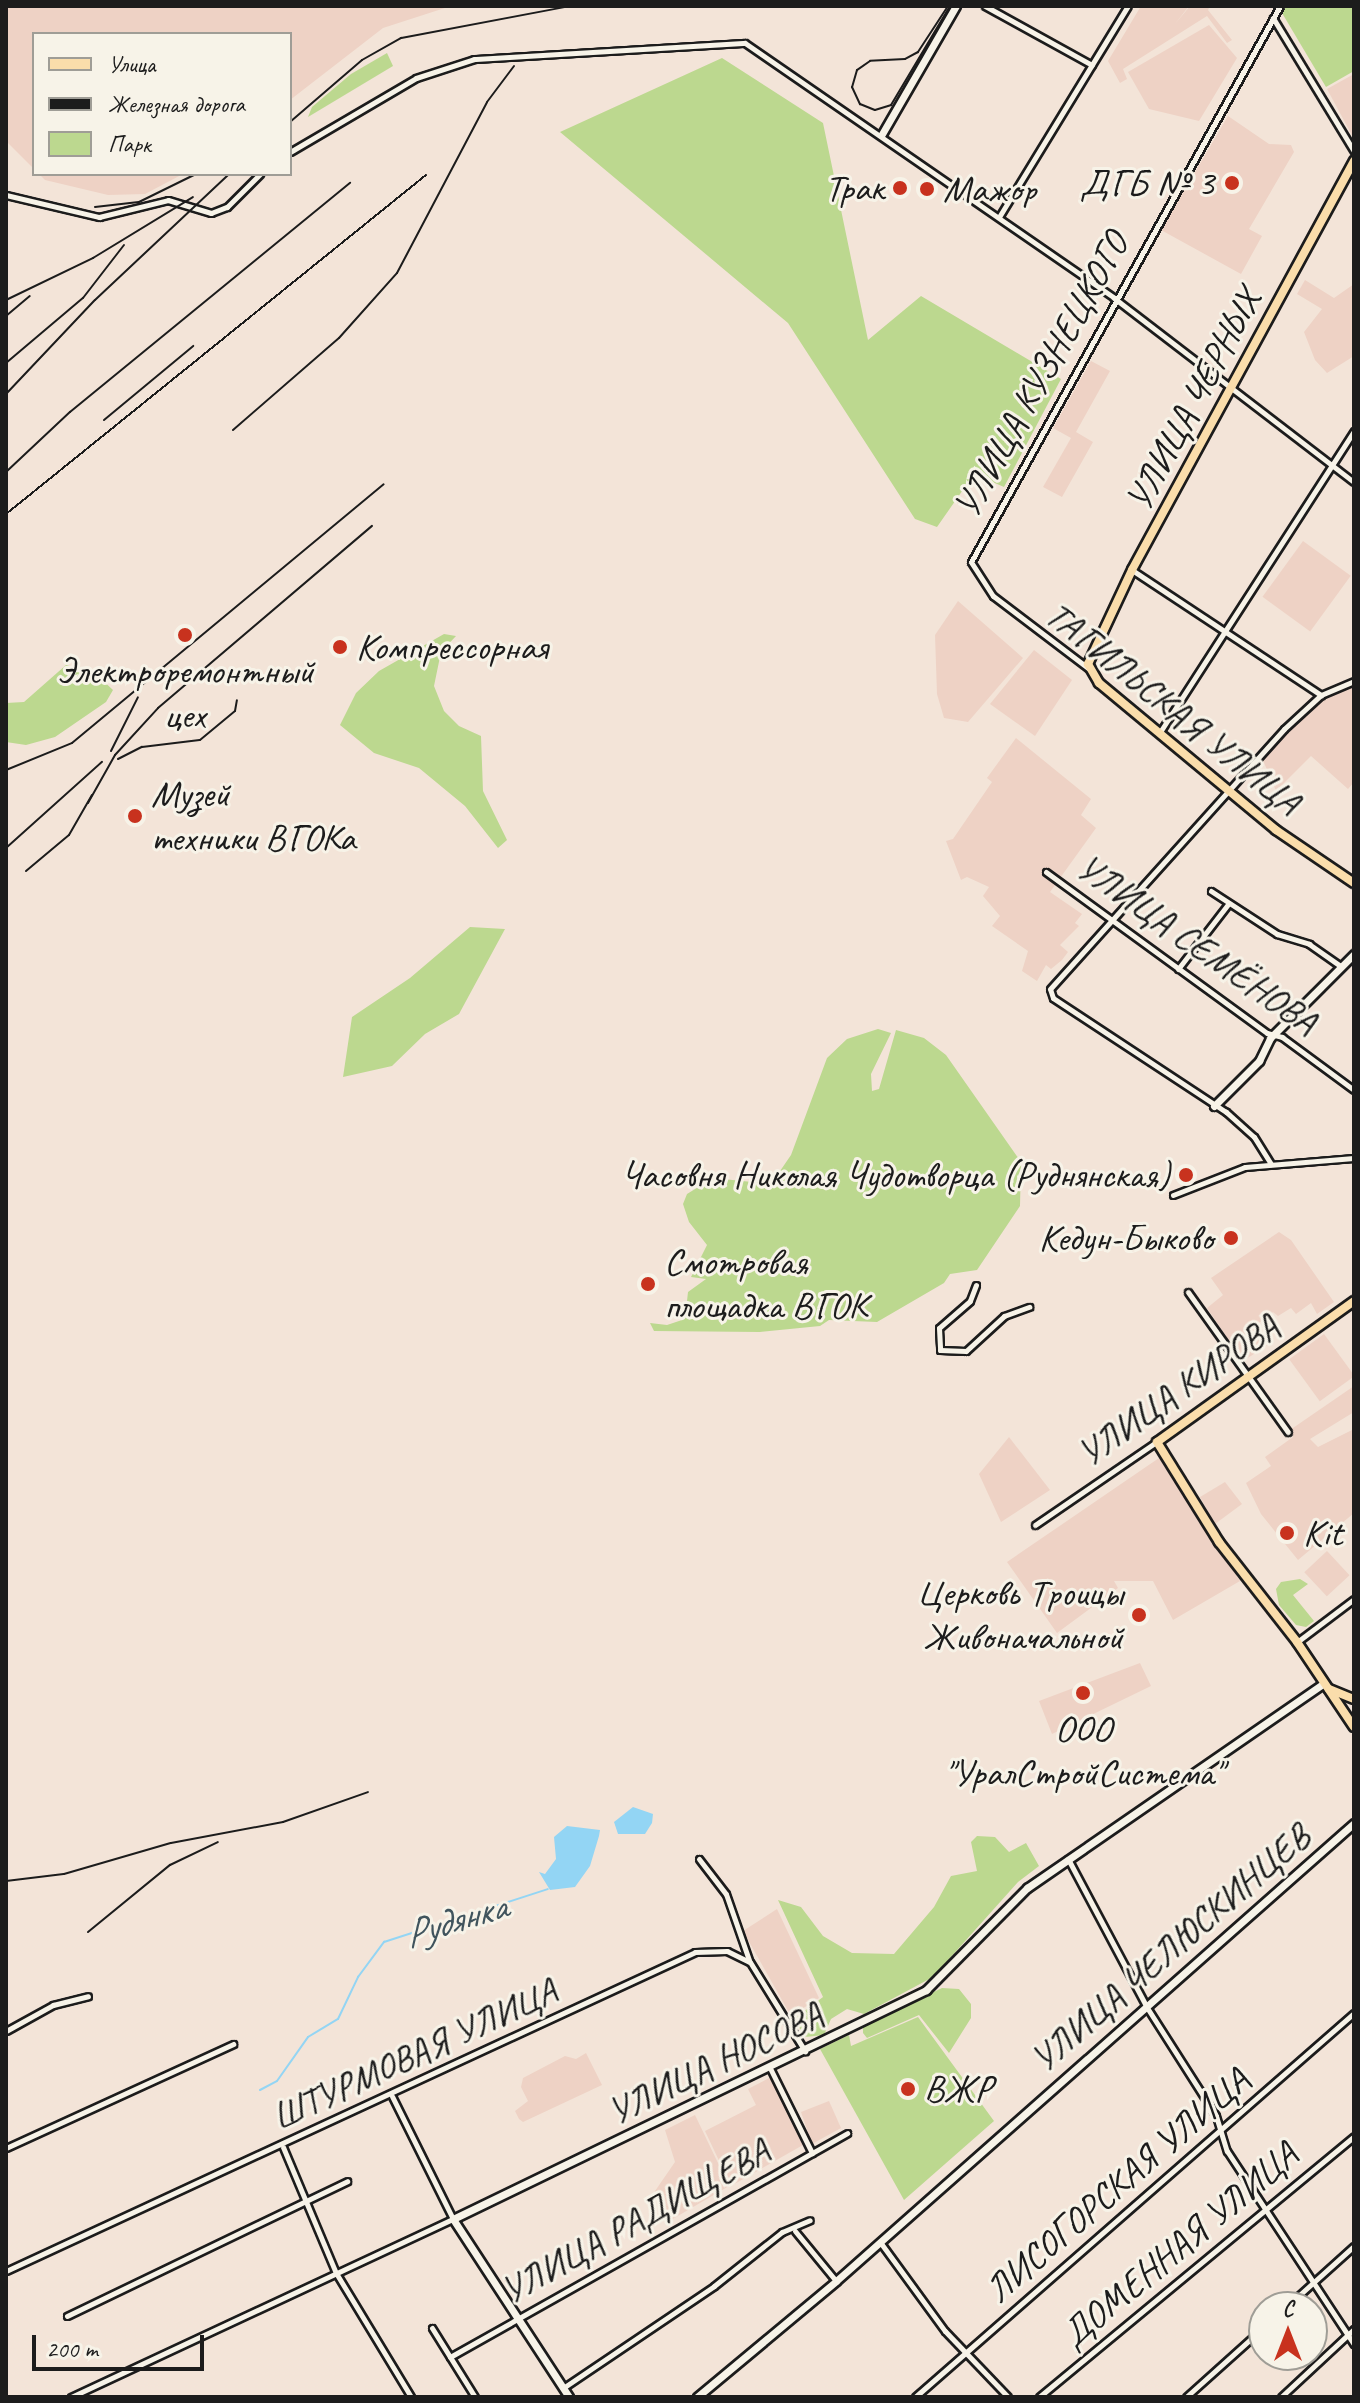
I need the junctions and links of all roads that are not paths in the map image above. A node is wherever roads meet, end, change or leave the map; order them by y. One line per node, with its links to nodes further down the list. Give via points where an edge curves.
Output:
1 (956, 6): 7 (street)
2 (985, 6): 6 (street)
3 (1128, 6): 6 (street)
4 (1280, 6): 5 (street, УЛИЦА КУЗНЕЦКОГО)
5 (1273, 18): 9 (street); 14 (street, УЛИЦА КУЗНЕЦКОГО)
6 (1092, 65): 13 (street)
7 (882, 134): 8 (street, via 761,51 745,43 718,43 474,59 416,78); 13 (street)
8 (292, 151)
9 (1354, 151)
10 (1354, 161): 15 (main road, УЛИЦА ЧЕРНЫХ)
11 (258, 176): 12 (street, via 227,207 211,213 168,200 99,217)
12 (6, 195)
13 (999, 217): 14 (street)
14 (1114, 298): 15 (street); 19 (street, УЛИЦА КУЗНЕЦКОГО)
15 (1231, 388): 17 (street); 20 (main road, УЛИЦА ЧЕРНЫХ)
16 (1354, 431): 17 (street)
17 (1333, 463): 18 (street); 21 (street)
18 (1354, 482)
19 (971, 562): 22 (street, ТАГИЛЬСКАЯ УЛИЦА, via 993,596)
20 (1132, 570): 21 (street); 22 (main road, УЛИЦА ЧЕРНЫХ)
21 (1225, 632): 24 (street); 25 (street)
22 (1088, 668): 25 (main road, ТАГИЛЬСКАЯ УЛИЦА)
23 (1354, 681): 24 (street)
24 (1321, 695): 26 (street)
25 (1160, 732): 26 (main road, ТАГИЛЬСКАЯ УЛИЦА)
26 (1228, 789): 28 (main road, ТАГИЛЬСКАЯ УЛИЦА, via 1301,849); 31 (street)
27 (1046, 872): 31 (street, УЛИЦА СЕМЁНОВА)
28 (1354, 883)
29 (1211, 891): 30 (street)
30 (1229, 903): 33 (street); 34 (street)
31 (1109, 920): 34 (street, УЛИЦА СЕМЁНОВА); 37 (street, via 1052,984 1051,995)
32 (1352, 959): 33 (street)
33 (1341, 966): 35 (street)
34 (1178, 969): 35 (street, УЛИЦА СЕМЁНОВА)
35 (1276, 1035): 36 (street, УЛИЦА СЕМЁНОВА); 37 (street, via 1259,1061)
36 (1354, 1090)
37 (1214, 1106): 39 (street, via 1245,1128)
38 (1354, 1158): 39 (street)
39 (1271, 1164): 40 (street, via 1245,1167)
40 (1173, 1195)
41 (976, 1285): 44 (street, via 970,1301 937,1331 937,1345 948,1354 966,1351 1004,1316)
42 (1188, 1292): 45 (street)
43 (1354, 1301): 45 (main road, УЛИЦА КИРОВА)
44 (1029, 1307)
45 (1249, 1374): 46 (street); 47 (main road, УЛИЦА КИРОВА)
46 (1288, 1432)
47 (1157, 1442): 48 (street, УЛИЦА КИРОВА); 50 (main road, via 1219,1542)
48 (1035, 1525)
49 (1354, 1599): 50 (street)
50 (1297, 1642): 51 (main road)
51 (1326, 1686): 52 (main road); 53 (main road); 56 (street, УЛИЦА НОСОВА)
52 (1354, 1699)
53 (1354, 1727)
54 (1354, 1823): 59 (street, УЛИЦА ЧЕЛЮСКИНЦЕВ)
55 (699, 1859): 57 (street, via 726,1894)
56 (1068, 1859): 59 (street); 63 (street, УЛИЦА НОСОВА, via 1013,1901 937,1983)
57 (750, 1962): 63 (street); 65 (street, ШТУРМОВАЯ УЛИЦА, via 727,1951 695,1952)
58 (88, 1996): 61 (street, via 53,2005)
59 (1146, 2006): 66 (street); 78 (street, УЛИЦА ЧЕЛЮСКИНЦЕВ)
60 (1354, 2013): 66 (street, ЛИСОГОРСКАЯ УЛИЦА)
61 (6, 2031)
62 (233, 2044): 70 (street)
63 (805, 2051): 64 (street, УЛИЦА НОСОВА)
64 (770, 2068): 71 (street); 75 (street, УЛИЦА НОСОВА)
65 (392, 2096): 69 (street, ШТУРМОВАЯ УЛИЦА); 75 (street)
66 (1222, 2132): 74 (street, via 1227,2151); 92 (street, ЛИСОГОРСКАЯ УЛИЦА)
67 (847, 2133): 71 (street, УЛИЦА РАДИЩЕВА)
68 (1354, 2136): 74 (street, ДОМЕННАЯ УЛИЦА)
69 (283, 2147): 73 (street); 80 (street, ШТУРМОВАЯ УЛИЦА)
70 (6, 2148)
71 (812, 2153): 86 (street, УЛИЦА РАДИЩЕВА)
72 (347, 2181): 73 (street)
73 (306, 2202): 81 (street); 85 (street)
74 (1264, 2210): 83 (street); 102 (street, ДОМЕННАЯ УЛИЦА)
75 (453, 2219): 81 (street, УЛИЦА НОСОВА); 86 (street)
76 (810, 2220): 77 (street)
77 (795, 2231): 82 (street); 94 (street, via 782,2232 703,2294)
78 (880, 2241): 82 (street, УЛИЦА ЧЕЛЮСКИНЦЕВ); 92 (street)
79 (1354, 2246): 83 (street)
80 (6, 2271)
81 (336, 2273): 95 (street, УЛИЦА НОСОВА); 96 (street)
82 (836, 2281): 99 (street, УЛИЦА ЧЕЛЮСКИНЦЕВ)
83 (1311, 2285): 84 (street); 89 (street)
84 (1304, 2291)
85 (67, 2316)
86 (520, 2317): 93 (street, УЛИЦА РАДИЩЕВА); 94 (street)
87 (432, 2328): 93 (street)
88 (1354, 2329): 89 (street)
89 (1347, 2334): 91 (street); 104 (street)
90 (1248, 2341): 103 (street)
91 (1354, 2344)
92 (967, 2352): 100 (street, ЛИСОГОРСКАЯ УЛИЦА); 101 (street)
93 (450, 2357): 97 (street)
94 (563, 2388): 98 (street)
95 (71, 2397)
96 (411, 2397)
97 (475, 2397)
98 (569, 2397)
99 (697, 2397)
100 (915, 2397)
101 (1008, 2397)
102 (1039, 2397)
103 (1186, 2397)
104 (1281, 2397)

